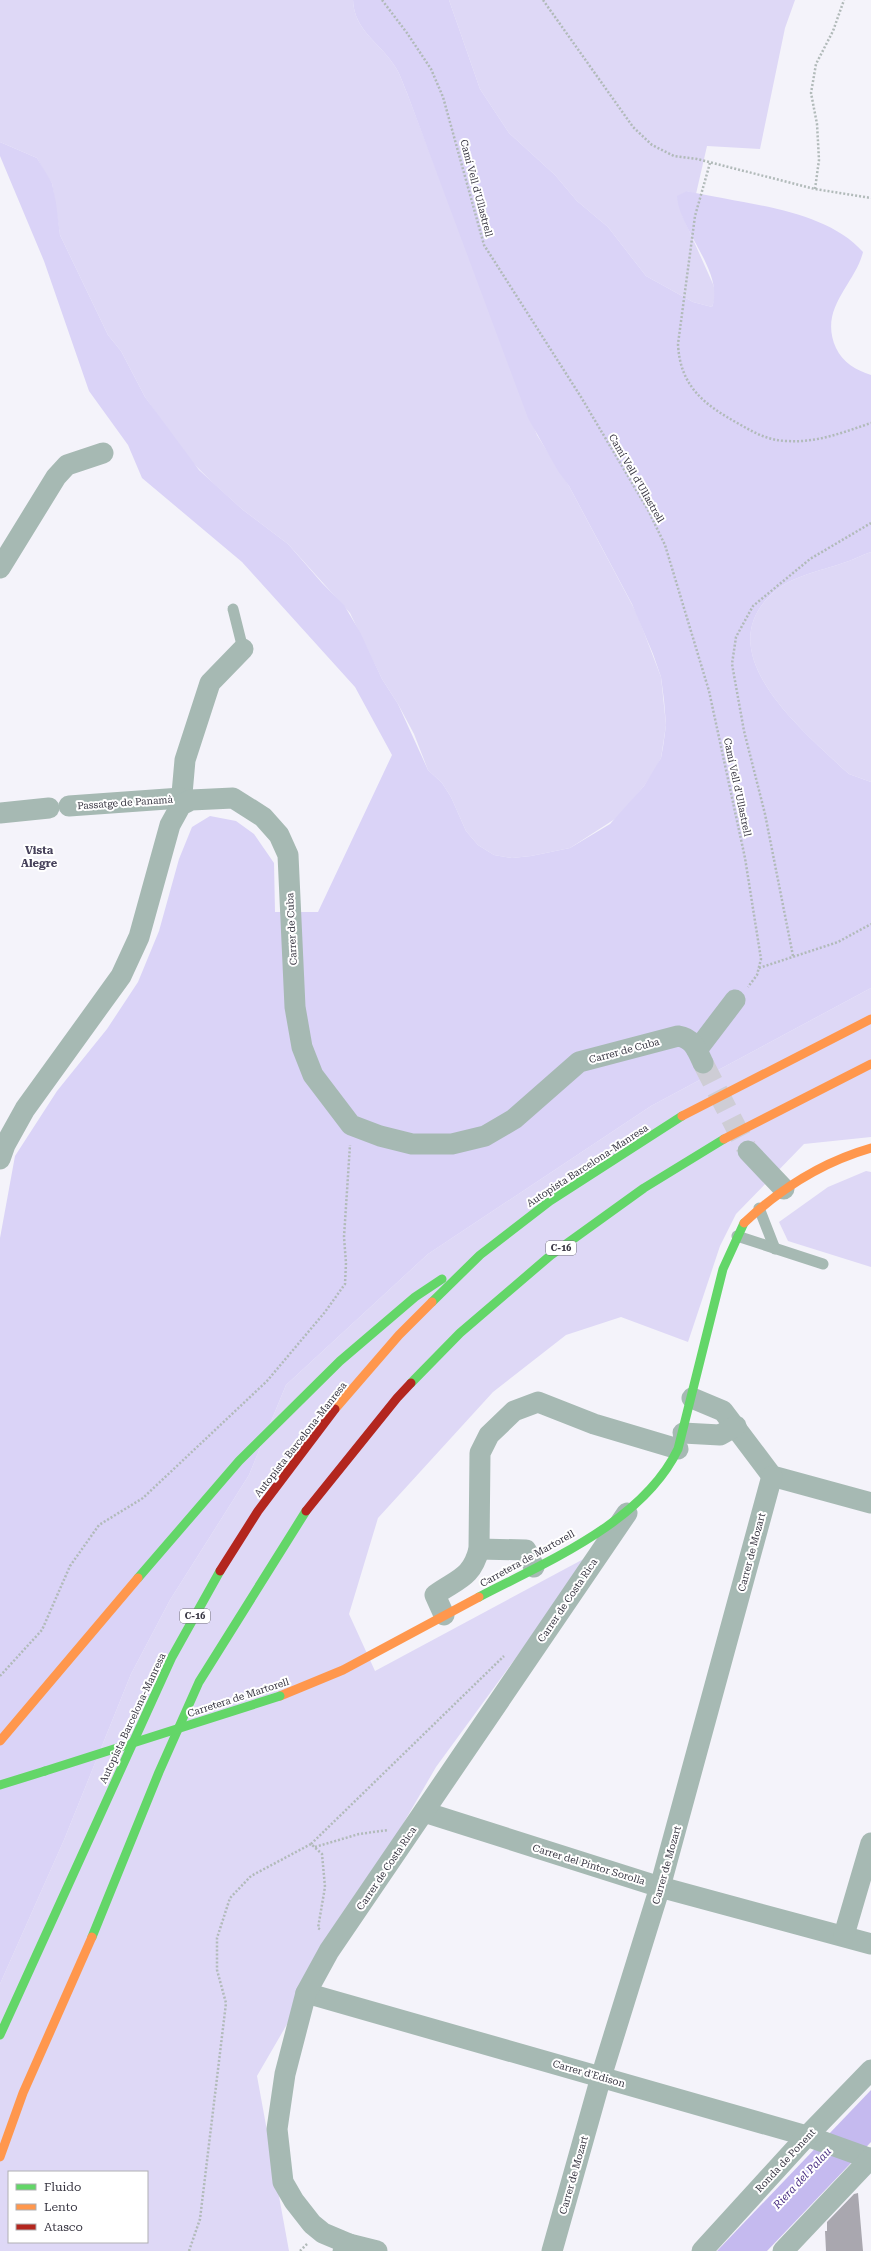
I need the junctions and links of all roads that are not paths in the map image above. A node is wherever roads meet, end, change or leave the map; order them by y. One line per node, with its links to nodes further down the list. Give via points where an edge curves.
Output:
1 (102, 453): 2 (street, via 67,465 56,477)
2 (0, 568)
3 (233, 609): 4 (lane)
4 (243, 649): 5 (street, via 210,683 185,760)
5 (181, 801): 6 (street, Passatge de Panamà, via 59,807); 7 (street, Carrer de Cuba, via 233,798 264,817 279,834 288,855 295,1007 302,1047 312,1075 351,1125 380,1136 412,1144 452,1144 485,1136 514,1119 579,1062 678,1036 687,1037 700,1056); 12 (street, via 170,825 139,937 121,976 24,1109)
6 (0, 813)
7 (735, 1000)
8 (871, 1019): 17 (main road, Autopista Barcelona-Manresa / C-16, via 686,1114 550,1201)
9 (871, 1064): 39 (main road, C-16, via 715,1144 644,1188 551,1255 460,1333 397,1398 309,1506 252,1593 199,1682 159,1772 73,1983)
10 (871, 1148): 13 (main road, Carretera de Martorell, via 842,1156)
11 (748, 1151): 13 (street)
12 (0, 1159)
13 (784, 1189): 14 (main road, Carretera de Martorell)
14 (759, 1208): 15 (main road, Carretera de Martorell, via 743,1224); 16 (lane)
15 (737, 1236): 16 (lane); 19 (main road, Carretera de Martorell, via 723,1269)
16 (775, 1249): 18 (lane)
17 (480, 1255): 28 (main road, via 415,1297 340,1361 239,1461); 36 (main road, Autopista Barcelona-Manresa / C-16, via 399,1335 325,1421 258,1511 214,1581 172,1658)
18 (823, 1264)
19 (692, 1398): 20 (street, via 723,1411); 21 (main road, Carretera de Martorell)
20 (736, 1426): 21 (street, via 720,1435); 22 (street)
21 (681, 1441): 24 (main road, Carretera de Martorell, via 674,1459 652,1487); 25 (street, via 594,1424 538,1402 514,1411 489,1435 480,1453)
22 (772, 1476): 23 (street); 32 (street, Carrer de Mozart)
23 (871, 1503)
24 (629, 1509): 26 (main road, Carretera de Martorell, via 597,1532); 30 (street, Carrer de Costa Rica)
25 (479, 1549): 26 (street, via 526,1550); 27 (street, via 475,1564 463,1577 436,1595)
26 (534, 1567): 27 (main road, Carretera de Martorell)
27 (444, 1615): 29 (main road, Carretera de Martorell, bridge, via 333,1674 280,1696)
28 (0, 1741)
29 (0, 1785)
30 (424, 1812): 32 (street, Carrer del Pintor Sorolla); 35 (street, Carrer de Costa Rica, via 335,1942)
31 (871, 1843): 33 (street)
32 (660, 1887): 33 (street, Carrer del Pintor Sorolla); 38 (street, Carrer de Mozart)
33 (844, 1935): 34 (street, Carrer del Pintor Sorolla)
34 (871, 1944)
35 (306, 1992): 38 (street, Carrer d'Edison); 44 (street, Carrer de Costa Rica, via 285,2074 277,2129 284,2182 294,2201 312,2224)
36 (0, 2035)
37 (871, 2070): 41 (street, Ronda de Ponent)
38 (601, 2077): 41 (street, Carrer d'Edison); 46 (street, Carrer de Mozart)
39 (23, 2093): 40 (main road, C-16); 42 (main road)
40 (0, 2128)
41 (812, 2138): 43 (street, Carrer d'Edison); 47 (street, Ronda de Ponent)
42 (0, 2157)
43 (869, 2161): 48 (street)
44 (346, 2248): 45 (street, Carrer de Costa Rica)
45 (377, 2251)
46 (552, 2251)
47 (702, 2251)
48 (783, 2251)

